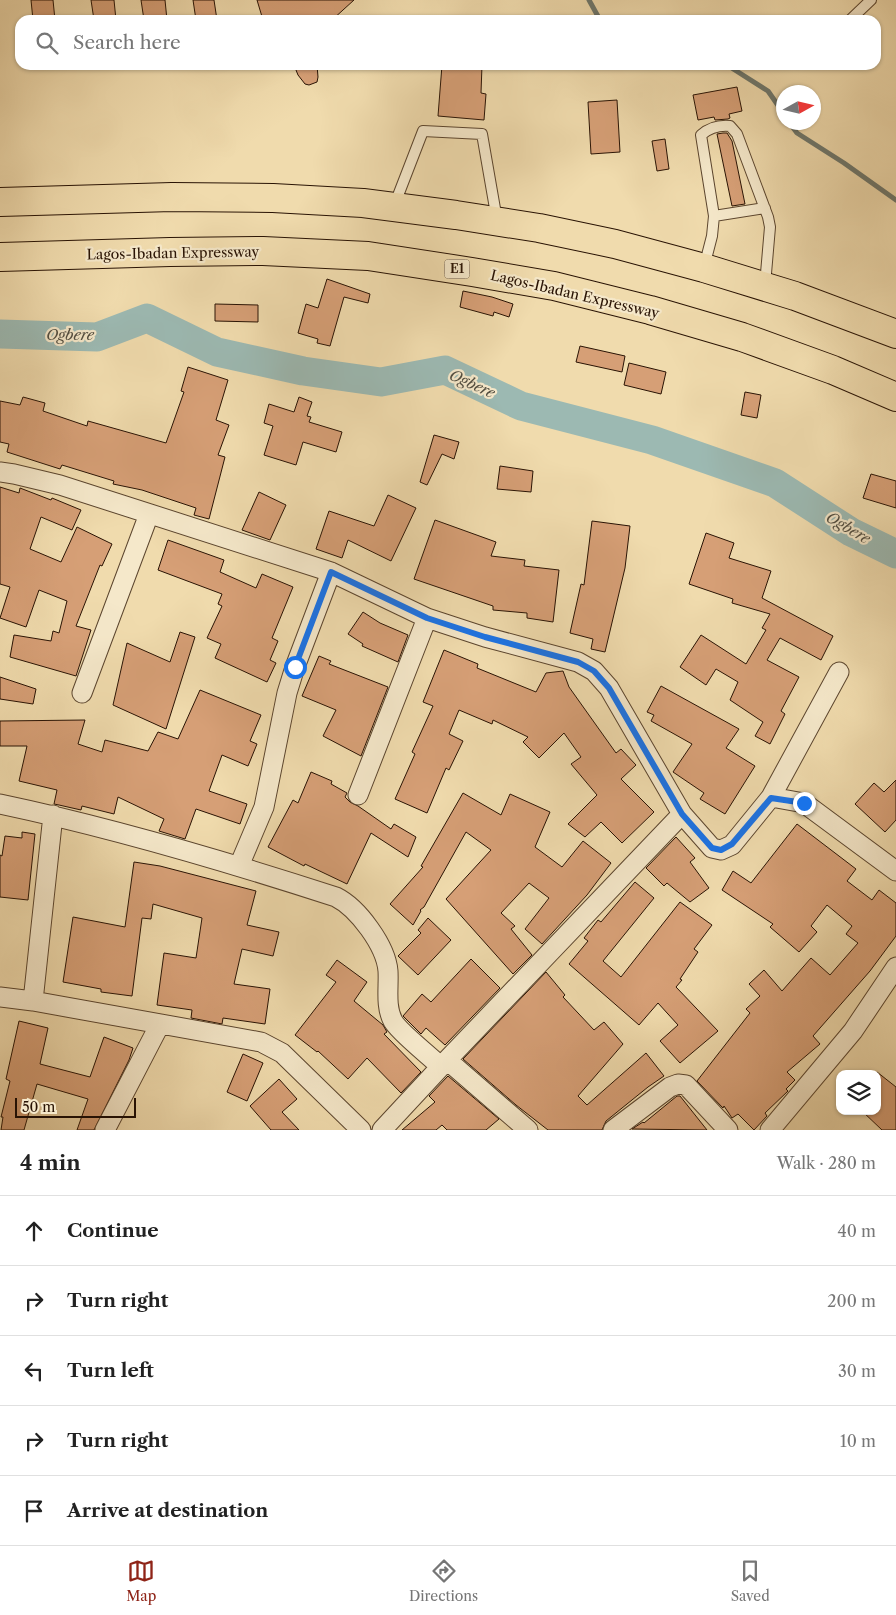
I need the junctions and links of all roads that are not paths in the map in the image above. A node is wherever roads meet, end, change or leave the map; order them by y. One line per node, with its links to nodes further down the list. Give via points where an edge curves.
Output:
1 (871, 0): 2 (lane)
2 (855, 15)
3 (0, 202): 4 (highway, via 255,197)
4 (393, 207): 7 (highway); 7 (lane, via 424,131 482,134)
5 (765, 208): 6 (lane); 6 (lane, via 737,134 730,126 723,126 701,134); 10 (lane, via 770,227)
6 (714, 216): 9 (lane)
7 (498, 222): 9 (highway, via 615,244)
8 (0, 257): 12 (highway, Lagos-Ibadan Expressway / E1, via 263,251 368,256 453,269 554,286 650,310 833,370)
9 (704, 268): 10 (highway)
10 (765, 286): 11 (highway)
11 (896, 334)
12 (896, 397)
13 (0, 472): 14 (street, via 60,485)
14 (149, 514): 15 (street); 18 (street)
15 (331, 572): 16 (street); 24 (street, via 287,694 264,807)
16 (427, 618): 19 (street); 22 (street, via 578,662 594,671 609,688)
17 (839, 672): 20 (street)
18 (82, 693)
19 (358, 795)
20 (771, 798): 22 (street, via 732,844 721,850 712,848); 25 (street, via 804,803)
21 (0, 804): 23 (street)
22 (682, 814): 30 (street)
23 (53, 815): 24 (street); 28 (street)
24 (239, 866): 30 (street, via 346,902 385,955 388,1004 394,1023)
25 (896, 871)
26 (896, 968): 37 (street, via 853,1031)
27 (0, 997): 28 (street)
28 (33, 1001): 29 (street)
29 (160, 1024): 31 (street); 32 (street, via 261,1042 282,1053)
30 (443, 1063): 33 (street); 34 (street)
31 (105, 1130)
32 (361, 1130)
33 (382, 1130)
34 (528, 1130)
35 (613, 1130): 36 (street, via 670,1086 678,1084 686,1085)
36 (728, 1130)
37 (770, 1130)

